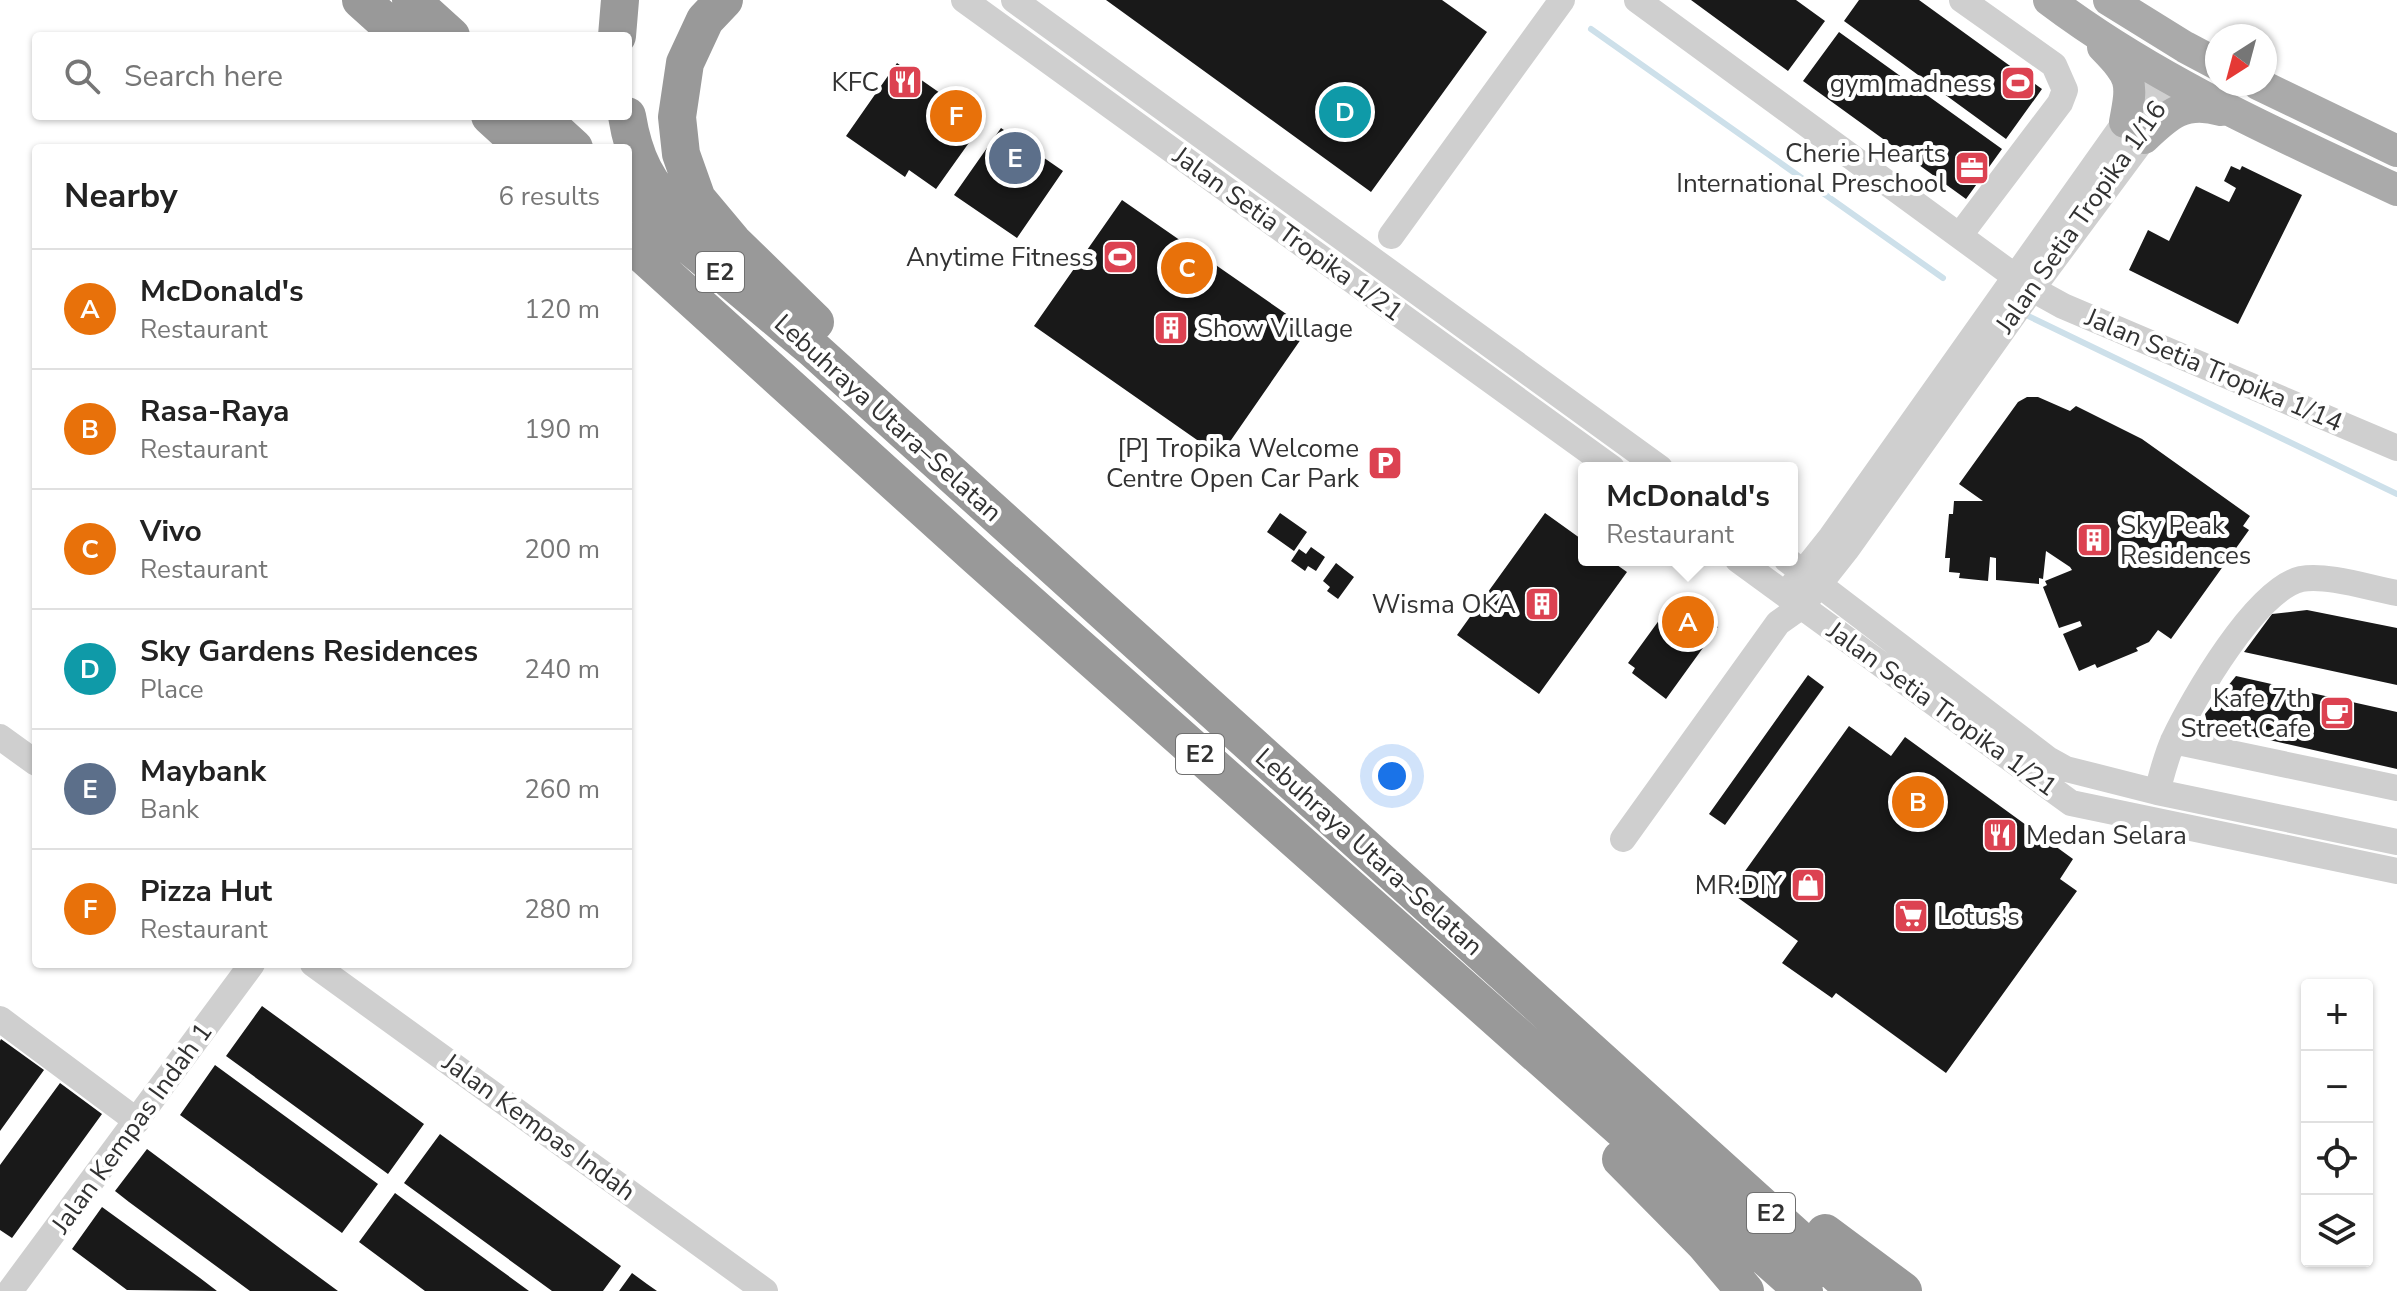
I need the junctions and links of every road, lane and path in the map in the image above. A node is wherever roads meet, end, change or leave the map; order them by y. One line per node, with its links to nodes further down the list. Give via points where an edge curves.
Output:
1 (361, 0): 14 (highway)
2 (411, 0): 15 (highway)
3 (620, 0): 16 (highway)
4 (724, 0): 40 (highway, via 705,20 685,63 677,117 681,154 697,199 733,242 900,404)
5 (964, 0): 35 (street, Jalan Setia Tropika 1/21)
6 (1014, 0): 33 (street, Jalan Setia Tropika 1/21)
7 (1562, 0): 33 (street, via 1391,236 1393,253)
8 (1637, 0): 31 (street, Jalan Setia Tropika 1/14)
9 (1962, 0): 31 (street, via 2054,65 2065,90)
10 (2049, 0): 13 (main road)
11 (2109, 0): 12 (main road)
12 (2135, 18): 17 (main road); 19 (main road, via 2167,58)
13 (2082, 25): 19 (main road); 25 (main road, via 2129,78)
14 (397, 32)
15 (447, 32)
16 (617, 32)
17 (2205, 59)
18 (2205, 67): 19 (main road)
19 (2171, 77): 21 (main road); 25 (street, Jalan Setia Tropika 1/16, via 2168,95)
20 (2277, 93): 28 (main road)
21 (2231, 113): 25 (main road, via 2183,108); 29 (main road)
22 (494, 120): 26 (highway)
23 (543, 120): 27 (highway)
24 (628, 120): 36 (highway, via 653,189)
25 (2134, 130): 34 (street, Jalan Setia Tropika 1/16)
26 (521, 144)
27 (570, 144)
28 (2397, 151)
29 (2397, 190)
30 (632, 197): 36 (highway, Lebuhraya Utara–Selatan / E2)
31 (1960, 235): 34 (street, Jalan Setia Tropika 1/14)
32 (632, 245): 58 (highway, Lebuhraya Utara–Selatan / E2)
33 (1374, 261): 35 (street); 39 (street, Jalan Setia Tropika 1/21)
34 (2023, 282): 37 (street, Jalan Setia Tropika 1/14, via 2063,306); 41 (street, Jalan Setia Tropika 1/16)
35 (1357, 284): 38 (street, Jalan Setia Tropika 1/21)
36 (813, 349): 40 (highway, Lebuhraya Utara–Selatan / E2)
37 (2397, 448)
38 (1604, 462)
39 (1652, 462)
40 (1003, 520): 63 (highway, Lebuhraya Utara–Selatan / E2)
41 (1839, 543): 42 (street); 44 (street, Jalan Setia Tropika 1/16); 47 (street, via 1842,587)
42 (1798, 547)
43 (1745, 566): 46 (street, Jalan Setia Tropika 1/21); 48 (street, via 1766,591)
44 (1803, 572): 46 (street, Jalan Setia Tropika 1/16); 47 (street, Jalan Setia Tropika 1/21)
45 (2397, 593): 51 (street, via 2315,577 2291,582 2219,659)
46 (1794, 600): 48 (street, Jalan Setia Tropika 1/16); 49 (street, Jalan Setia Tropika 1/21)
47 (1851, 607): 54 (street, Jalan Setia Tropika 1/21, via 2048,759 2066,769)
48 (1778, 623): 49 (street, via 1806,620); 55 (street, Jalan Setia Tropika 1/16)
49 (1828, 625): 57 (street, Jalan Setia Tropika 1/21, via 2071,803)
50 (0, 737): 52 (street)
51 (2173, 741): 53 (street); 54 (street)
52 (32, 760)
53 (2397, 788)
54 (2157, 792): 56 (street, Jalan Setia Tropika 1/21)
55 (1623, 839)
56 (2397, 842)
57 (2397, 871)
58 (1424, 953): 66 (highway); 67 (highway, Lebuhraya Utara–Selatan / E2)
59 (249, 968): 62 (street, Jalan Kempas Indah 1)
60 (319, 968): 65 (street, Jalan Kempas Indah)
61 (0, 1019): 62 (street)
62 (137, 1121): 64 (street, Jalan Kempas Indah 1)
63 (1685, 1135): 68 (highway, Lebuhraya Utara–Selatan / E2); 69 (highway)
64 (10, 1291)
65 (765, 1291)
66 (1745, 1291)
67 (1804, 1291)
68 (1856, 1291)
69 (1903, 1291)

